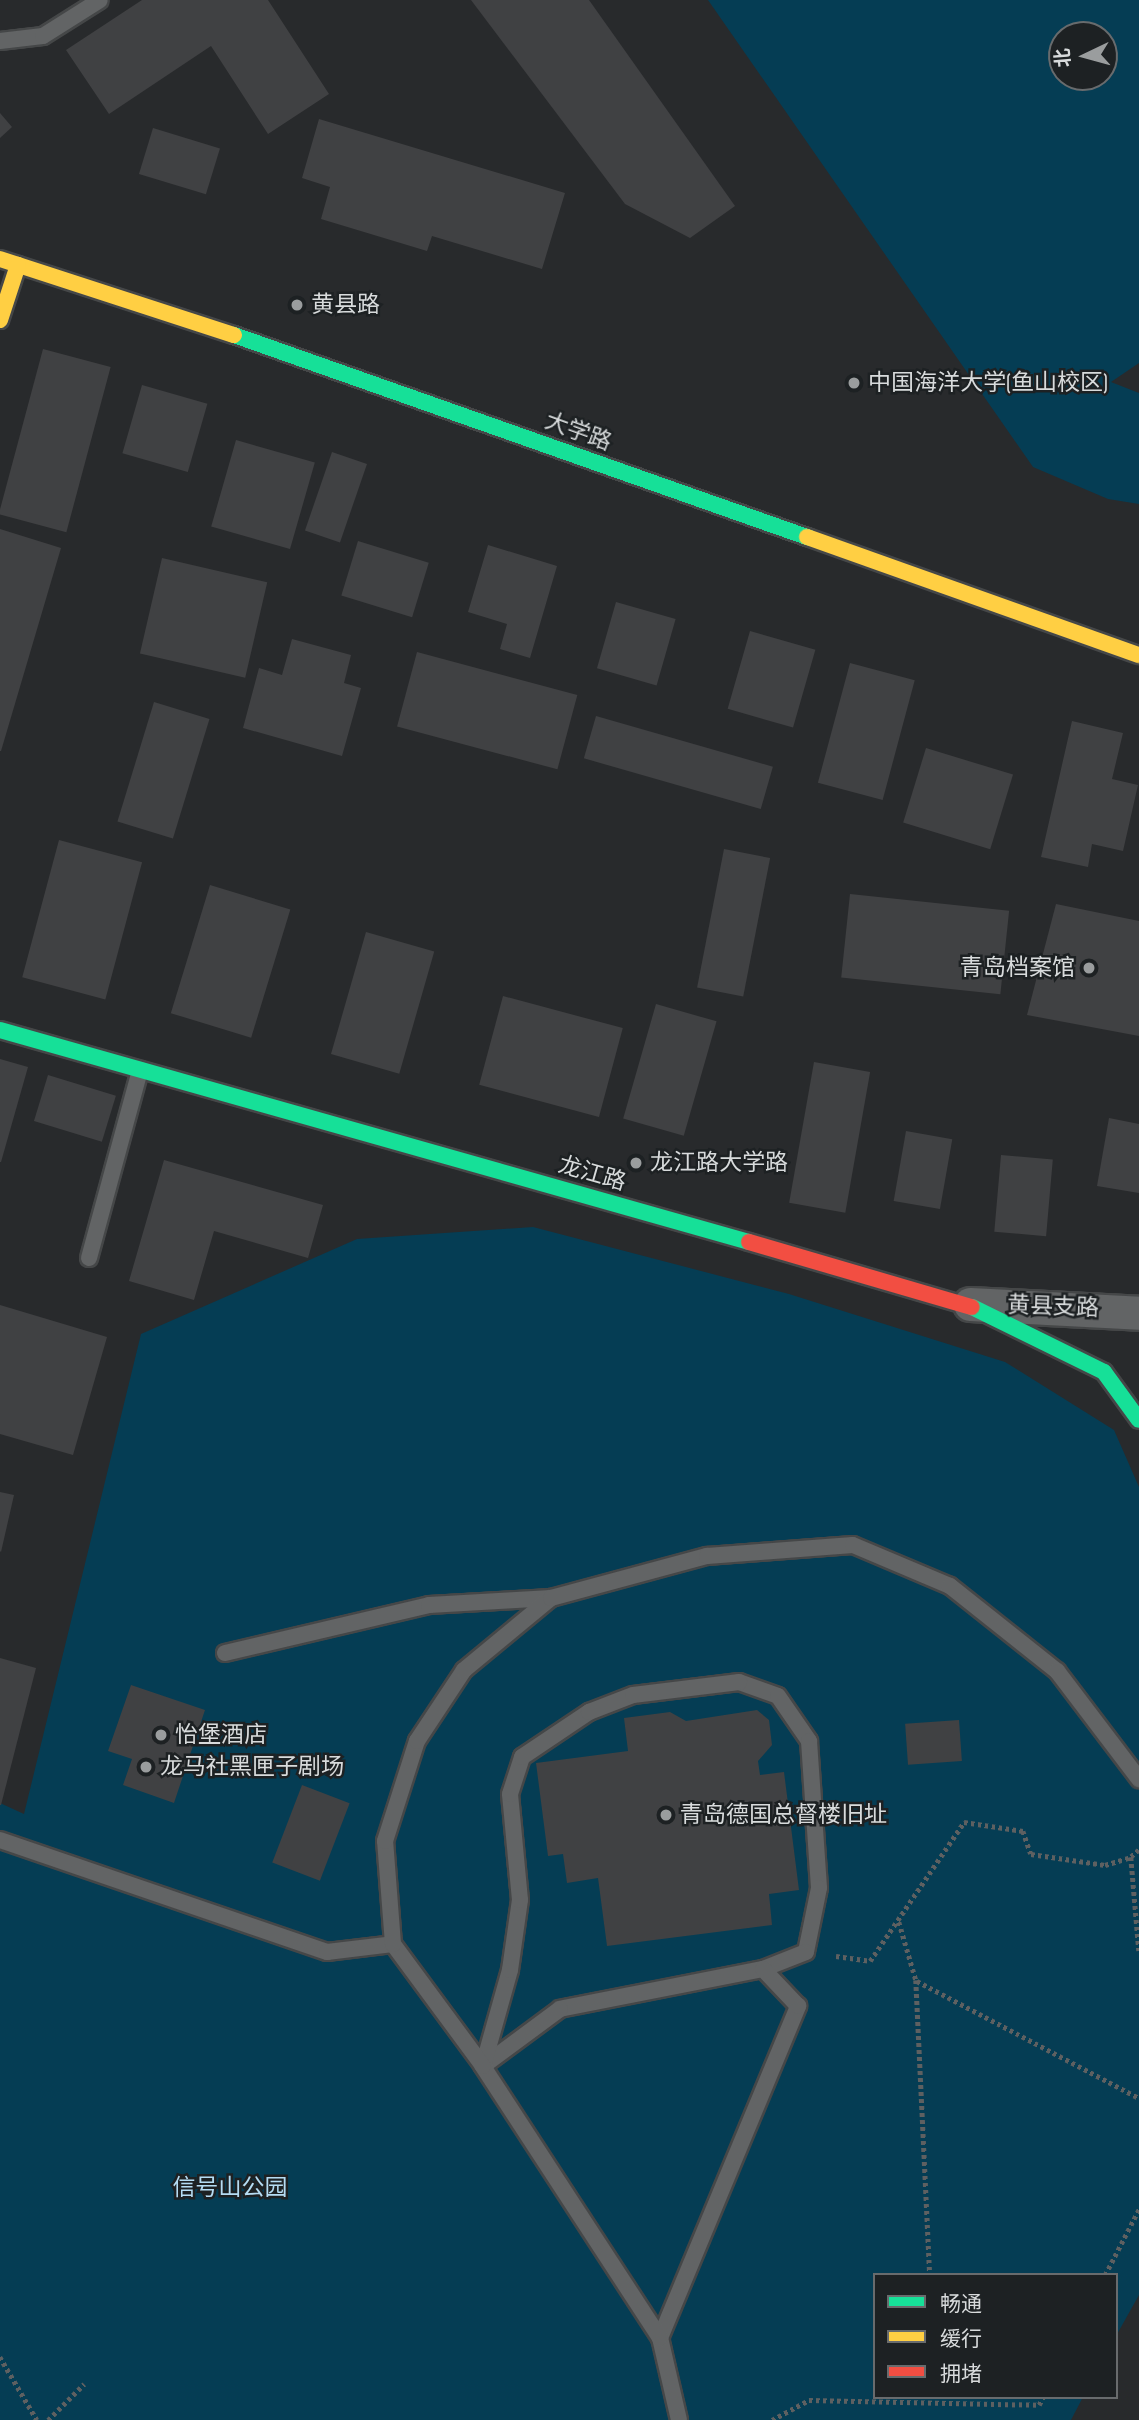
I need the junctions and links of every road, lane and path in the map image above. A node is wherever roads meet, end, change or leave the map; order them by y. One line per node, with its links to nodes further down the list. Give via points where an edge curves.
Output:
1 (100, 0): 2 (lane, via 43,37)
2 (0, 41)
3 (0, 259): 4 (street, 大学路)
4 (18, 265): 5 (street); 6 (street, 大学路, via 303,358)
5 (0, 320)
6 (1139, 655)
7 (0, 1030): 8 (street, 龙江路)
8 (141, 1070): 9 (lane); 10 (street, 龙江路)
9 (89, 1258)
10 (967, 1304): 11 (street, 黄县支路); 12 (street, 龙江路, via 1104,1372)
11 (1139, 1313)
12 (1139, 1420)
13 (551, 1598): 14 (lane, via 429,1605); 15 (lane, via 707,1556 853,1545 950,1586 1057,1671); 20 (lane, via 464,1670 417,1741 385,1841)
14 (225, 1653)
15 (1139, 1779)
16 (0, 1840): 20 (lane, via 327,1952)
17 (1139, 1850): 18 (path)
18 (1131, 1857): 19 (path, via 1105,1865 1031,1854 1023,1832 964,1822); 21 (path)
19 (899, 1922): 22 (path, via 870,1961); 24 (path)
20 (393, 1944): 25 (lane)
21 (1139, 1951)
22 (806, 1952): 23 (lane); 25 (lane, via 819,1888 809,1741 778,1696 739,1682 633,1695 589,1712 522,1757 510,1794 520,1900 510,1970)
23 (763, 1969): 25 (lane, via 560,2009); 30 (lane, via 798,2006)
24 (916, 1980): 26 (path); 28 (path)
25 (482, 2066): 30 (lane)
26 (1139, 2098)
27 (1139, 2208): 29 (path)
28 (930, 2273)
29 (1106, 2273)
30 (660, 2338): 37 (lane)
31 (0, 2357): 35 (path)
32 (84, 2384): 36 (path)
33 (1042, 2399): 34 (path, via 1039,2405)
34 (936, 2400): 38 (path, via 809,2400)
35 (37, 2420)
36 (48, 2420)
37 (679, 2420)
38 (772, 2420)

